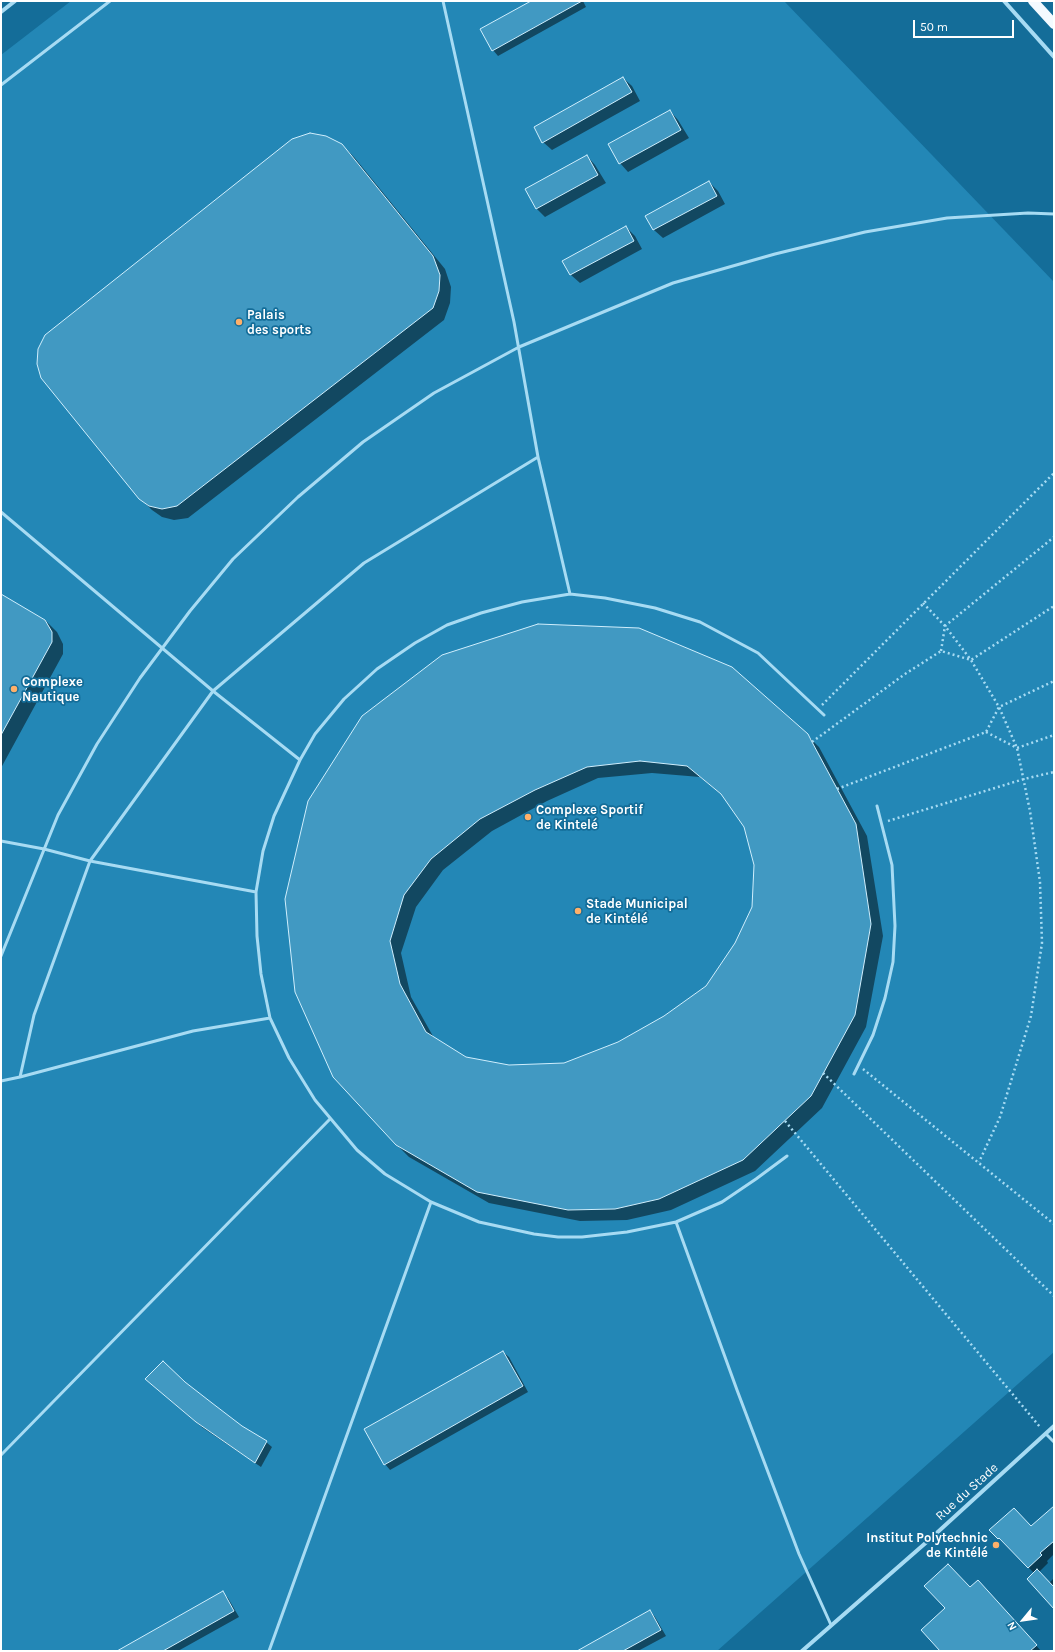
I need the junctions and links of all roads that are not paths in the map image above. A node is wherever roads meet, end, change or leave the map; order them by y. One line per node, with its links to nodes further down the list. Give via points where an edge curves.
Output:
1 (15, 1): 6 (street)
2 (110, 1): 9 (lane)
3 (443, 1): 11 (lane)
4 (1004, 1): 8 (street)
5 (1033, 1): 7 (main road)
6 (1, 12)
7 (1054, 24)
8 (1054, 57)
9 (1, 85)
10 (1054, 214): 11 (lane, via 947,218 865,232 812,245 673,283)
11 (519, 347): 12 (lane); 15 (lane, via 434,393 363,442 298,497 233,558)
12 (538, 457): 14 (lane); 16 (lane, via 364,562)
13 (1, 512): 15 (lane)
14 (570, 594): 17 (lane, via 655,608 700,622 758,653); 18 (lane, via 522,602 481,613 447,626 415,643 377,669 344,699 315,734)
15 (162, 647): 16 (lane); 21 (lane, via 97,744 58,815)
16 (213, 690): 18 (lane); 22 (lane)
17 (824, 715)
18 (300, 760): 23 (lane, via 274,816 263,851)
19 (877, 806): 26 (lane, via 892,866 896,926 893,962 873,1035)
20 (1, 841): 21 (lane)
21 (44, 849): 22 (lane); 24 (lane)
22 (90, 861): 23 (lane); 27 (lane, via 34,1015)
23 (256, 892): 25 (lane, via 261,974)
24 (1, 956)
25 (270, 1018): 27 (lane, via 193,1031); 29 (lane, via 302,1081)
26 (854, 1074)
27 (20, 1077): 28 (lane)
28 (1, 1081)
29 (330, 1119): 31 (lane, via 357,1150 385,1174); 36 (lane)
30 (787, 1156): 32 (lane, via 722,1202)
31 (432, 1202): 32 (lane, via 478,1222 558,1237 627,1232); 38 (lane)
32 (676, 1222): 37 (lane, via 799,1554)
33 (1054, 1426): 34 (street, Rue du Stade)
34 (1046, 1434): 35 (lane); 37 (street, Rue du Stade)
35 (1054, 1442)
36 (1, 1455)
37 (831, 1625): 39 (street, Rue du Stade)
38 (269, 1651)
39 (802, 1651)

